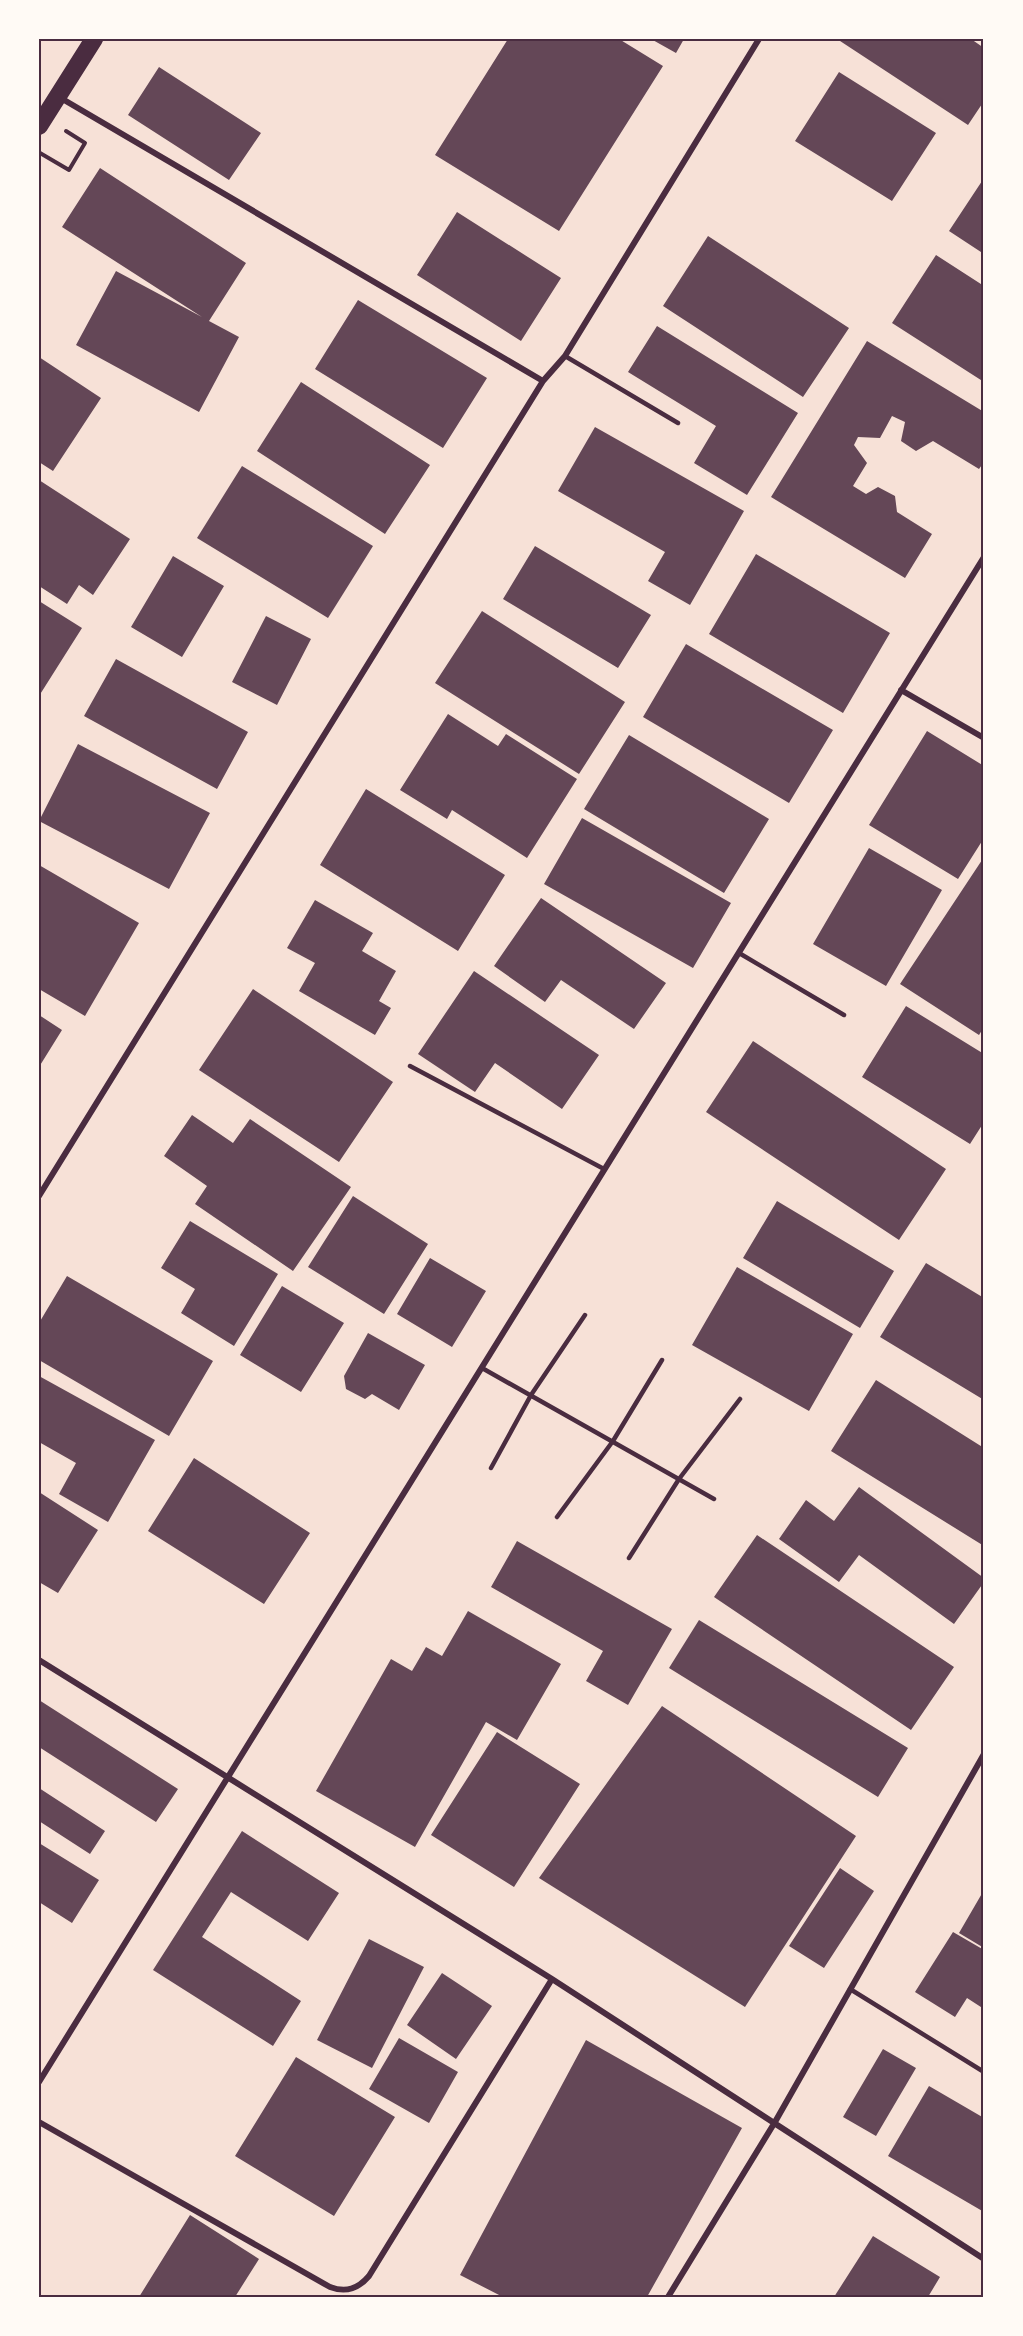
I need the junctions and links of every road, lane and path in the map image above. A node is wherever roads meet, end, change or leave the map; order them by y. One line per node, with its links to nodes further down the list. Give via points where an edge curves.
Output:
1 (94, 39): 3 (highway)
2 (759, 39): 7 (street)
3 (59, 97): 4 (highway); 8 (street)
4 (39, 126)
5 (85, 143): 6 (path, via 69,170)
6 (39, 153)
7 (565, 356): 8 (street); 9 (lane)
8 (543, 381): 17 (street)
9 (678, 423)
10 (984, 557): 11 (street)
11 (902, 690): 12 (street); 13 (street)
12 (984, 738)
13 (739, 953): 14 (lane); 16 (street)
14 (844, 1015)
15 (410, 1066): 16 (lane)
16 (604, 1169): 20 (street)
17 (39, 1196)
18 (585, 1315): 21 (lane)
19 (662, 1360): 23 (lane)
20 (482, 1368): 21 (lane); 31 (street)
21 (531, 1395): 23 (lane); 24 (lane)
22 (740, 1399): 25 (lane)
23 (612, 1441): 25 (lane); 27 (lane)
24 (491, 1468)
25 (679, 1479): 26 (lane); 28 (lane)
26 (714, 1499)
27 (557, 1517)
28 (629, 1558)
29 (39, 1660): 31 (street)
30 (984, 1754): 33 (street)
31 (227, 1778): 32 (street); 35 (street)
32 (552, 1979): 36 (street, via 369,2276 351,2289 340,2291 330,2287); 37 (street)
33 (850, 1989): 34 (lane); 37 (street)
34 (984, 2072)
35 (39, 2082)
36 (39, 2122)
37 (775, 2122): 38 (street); 39 (street)
38 (984, 2259)
39 (668, 2297)

